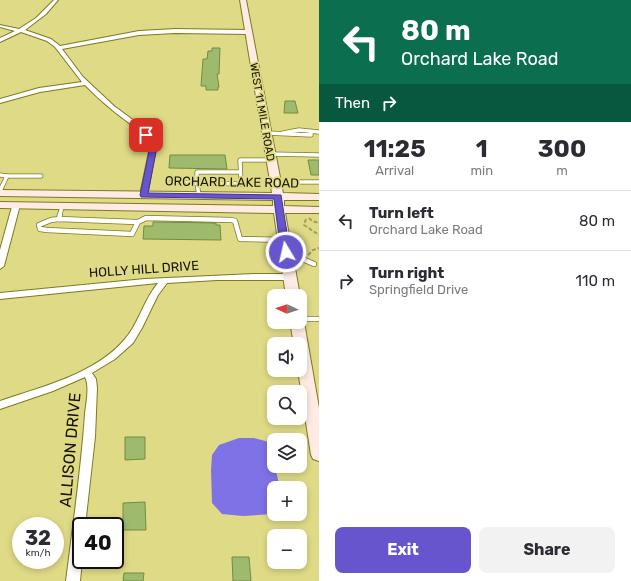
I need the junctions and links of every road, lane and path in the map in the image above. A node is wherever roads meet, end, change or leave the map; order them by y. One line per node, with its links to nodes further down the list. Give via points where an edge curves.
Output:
1 (56, 0): 4 (street, via 41,17)
2 (243, 0): 5 (street, WEST 11 MILE ROAD)
3 (0, 26): 4 (street)
4 (19, 31): 6 (street); 7 (street, via 49,40)
5 (248, 32): 7 (street, via 139,33); 11 (street, WEST 11 MILE ROAD)
6 (0, 40)
7 (58, 48): 8 (street)
8 (86, 83): 9 (street, via 39,90); 24 (street, via 112,107 136,124 151,141 152,155)
9 (0, 101)
10 (319, 132): 11 (lane, via 311,132 311,135 307,136)
11 (266, 133): 13 (street, WEST 11 MILE ROAD)
12 (319, 155): 13 (lane)
13 (271, 157): 14 (lane, via 240,160); 27 (street, WEST 11 MILE ROAD)
14 (240, 172): 21 (lane, via 197,172); 21 (lane, via 241,184)
15 (0, 175): 16 (lane)
16 (7, 176): 17 (lane); 22 (lane)
17 (41, 176)
18 (171, 182): 21 (lane)
19 (300, 182): 20 (lane)
20 (319, 182)
21 (197, 183): 25 (lane)
22 (0, 192): 23 (street, ORCHARD LAKE ROAD)
23 (22, 193): 24 (street, ORCHARD LAKE ROAD); 30 (street, via 14,199)
24 (144, 195): 25 (street, ORCHARD LAKE ROAD)
25 (200, 196): 26 (street, ORCHARD LAKE ROAD)
26 (247, 196): 27 (street, ORCHARD LAKE ROAD); 32 (street, via 247,204)
27 (278, 197): 28 (street, ORCHARD LAKE ROAD); 33 (street, WEST 11 MILE ROAD)
28 (319, 198): 34 (street, via 310,203)
29 (0, 205): 30 (street, ORCHARD LAKE ROAD)
30 (16, 205): 31 (street, ORCHARD LAKE ROAD); 43 (street)
31 (62, 206): 32 (street, ORCHARD LAKE ROAD); 35 (lane)
32 (236, 209): 33 (street, ORCHARD LAKE ROAD)
33 (279, 210): 34 (street, ORCHARD LAKE ROAD); 39 (street, WEST 11 MILE ROAD)
34 (316, 210)
35 (59, 219): 36 (lane); 36 (lane, via 44,222 39,226 40,229 131,235)
36 (136, 222): 39 (lane, via 146,218 232,220 240,239)
37 (319, 223): 38 (path, via 309,219 310,216 304,219 304,225)
38 (319, 235)
39 (285, 246): 41 (lane); 44 (street, WEST 11 MILE ROAD)
40 (319, 248): 41 (path, via 306,256)
41 (306, 262): 42 (lane)
42 (314, 264)
43 (0, 266)
44 (290, 277): 45 (street, HOLLY HILL DRIVE); 46 (street, WEST 11 MILE ROAD)
45 (164, 281): 47 (street, HOLLY HILL DRIVE); 51 (street, via 152,296 125,346)
46 (292, 289)
47 (0, 296)
48 (307, 319): 49 (lane)
49 (319, 319)
50 (298, 329): 53 (street)
51 (86, 372): 52 (street); 54 (street, ALLISON DRIVE, via 91,379 92,388 89,437)
52 (0, 405)
53 (318, 446)
54 (73, 581)

